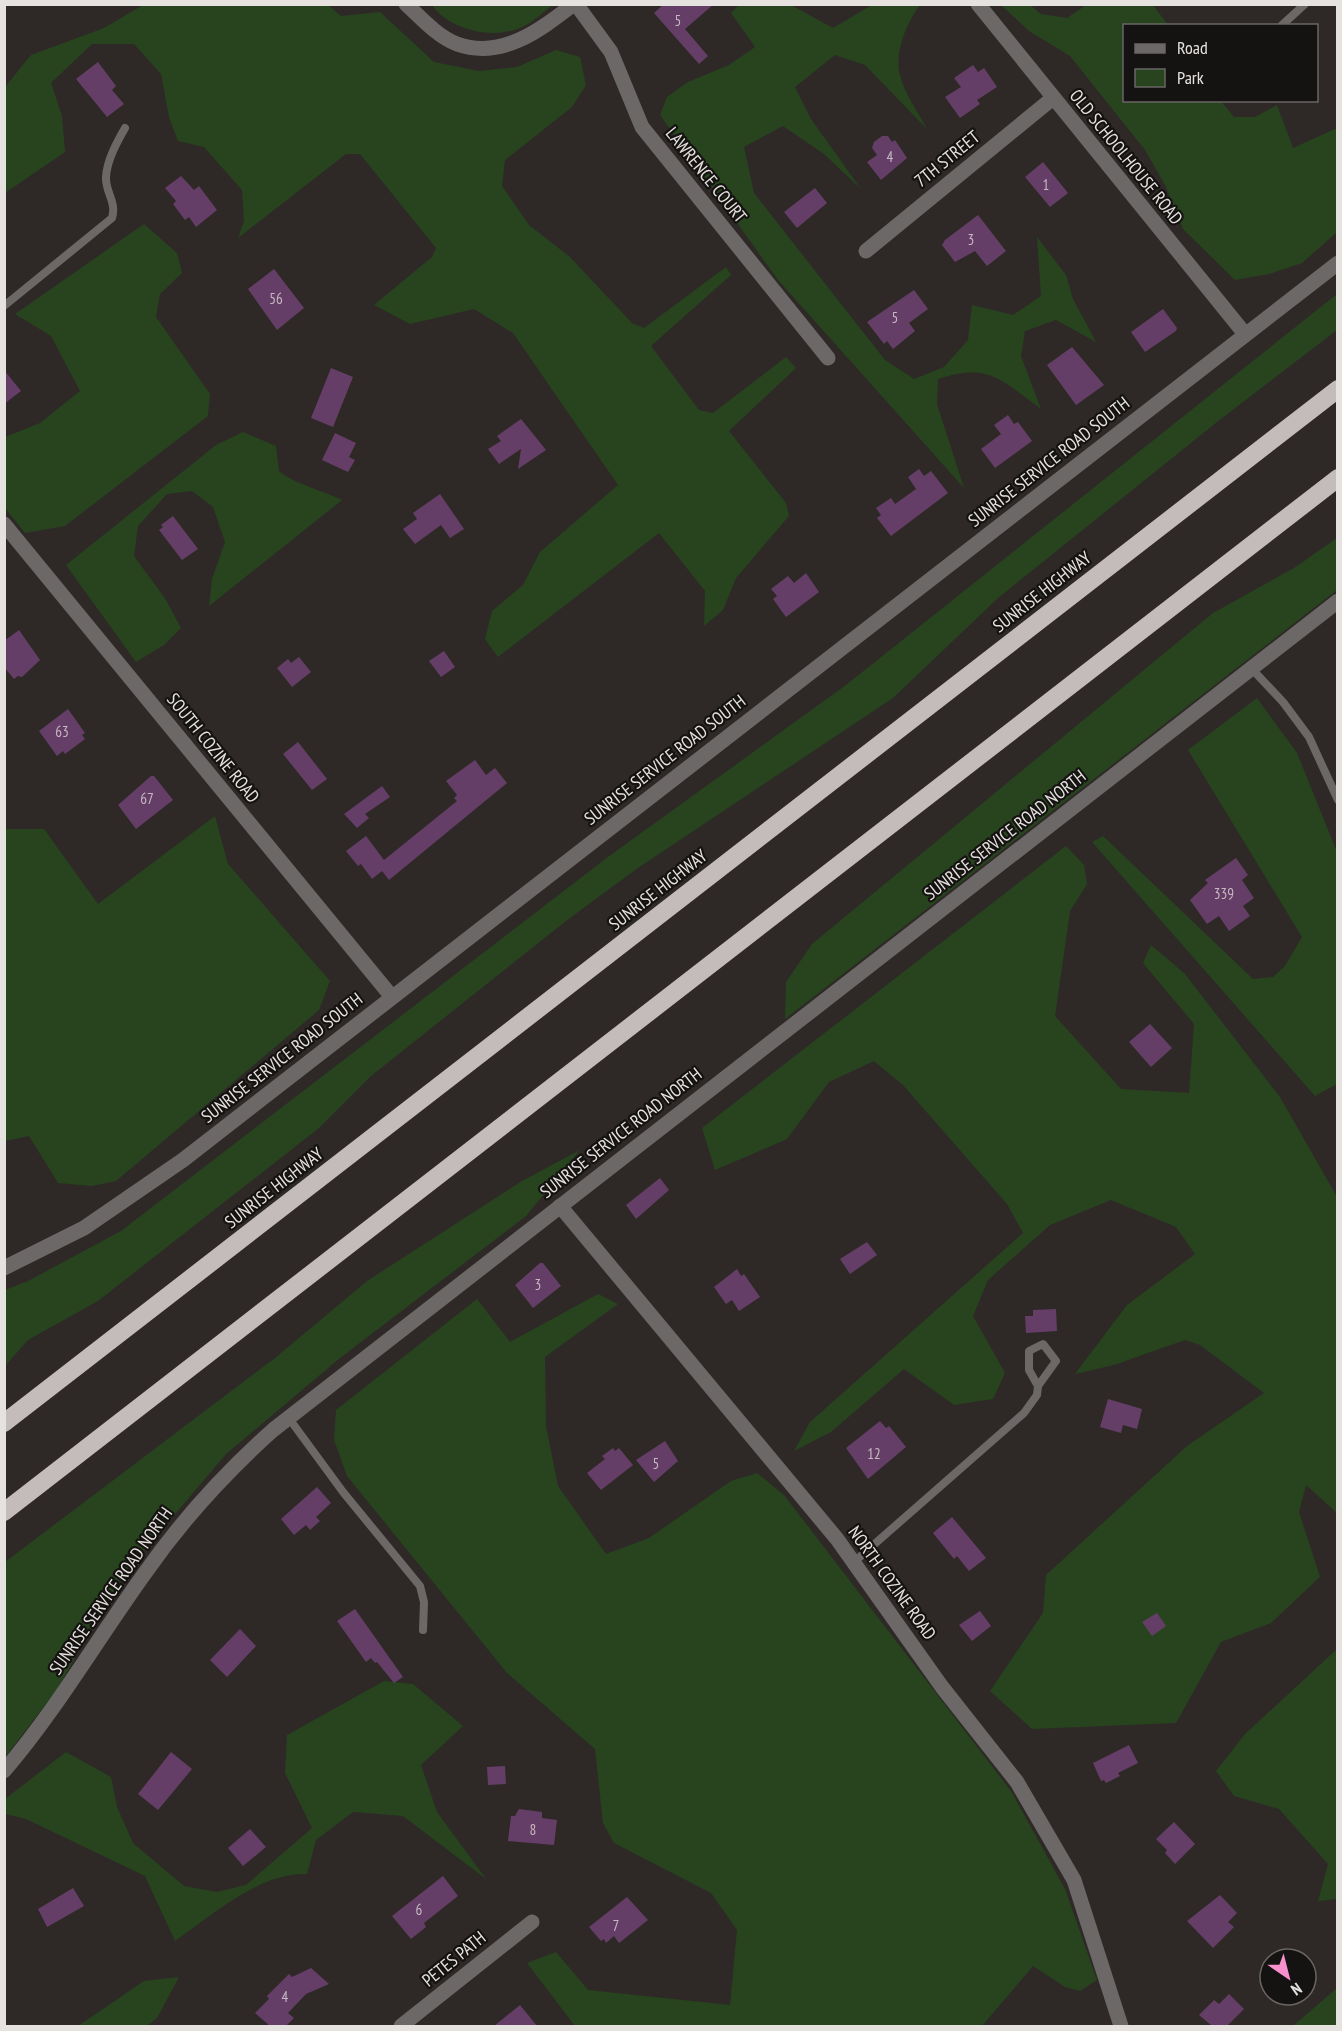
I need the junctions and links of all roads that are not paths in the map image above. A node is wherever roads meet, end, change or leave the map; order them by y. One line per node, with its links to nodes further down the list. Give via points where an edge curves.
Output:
1 (406, 4): 2 (street, via 456,43 479,49 505,46 540,30)
2 (575, 4): 12 (street, LAWRENCE COURT, via 611,52 642,127)
3 (978, 4): 6 (street, OLD SCHOOLHOUSE ROAD)
4 (1305, 4): 5 (lane)
5 (1283, 24)
6 (1053, 98): 8 (street, 7TH STREET); 11 (street, OLD SCHOOLHOUSE ROAD)
7 (125, 128): 10 (lane, via 105,178 114,204 112,219)
8 (866, 251)
9 (1338, 263): 11 (street, SUNRISE SERVICE ROAD SOUTH)
10 (4, 306)
11 (1245, 334): 19 (street, SUNRISE SERVICE ROAD SOUTH)
12 (828, 358)
13 (1335, 391): 24 (highway, SUNRISE HIGHWAY)
14 (1338, 478): 25 (highway)
15 (4, 524): 19 (street, SOUTH COZINE ROAD)
16 (1338, 601): 17 (street, SUNRISE SERVICE ROAD NORTH)
17 (1251, 668): 18 (lane, via 1309,737); 20 (street, SUNRISE SERVICE ROAD NORTH)
18 (1338, 800)
19 (392, 997): 21 (street, SUNRISE SERVICE ROAD SOUTH, via 133,1196 68,1237)
20 (560, 1206): 23 (street, SUNRISE SERVICE ROAD NORTH); 26 (street, NORTH COZINE ROAD)
21 (4, 1268)
22 (1038, 1386): 22 (lane, via 1029,1370 1029,1351 1043,1344 1056,1361); 26 (lane, via 1037,1395 1024,1413)
23 (288, 1417): 27 (lane, via 420,1586); 28 (street, SUNRISE SERVICE ROAD NORTH, via 235,1465 179,1528)
24 (4, 1423)
25 (4, 1512)
26 (854, 1562): 31 (street, NORTH COZINE ROAD, via 942,1687 1017,1782 1074,1880)
27 (423, 1630)
28 (4, 1771)
29 (532, 1922): 30 (street, PETES PATH)
30 (400, 2026)
31 (1121, 2026)

